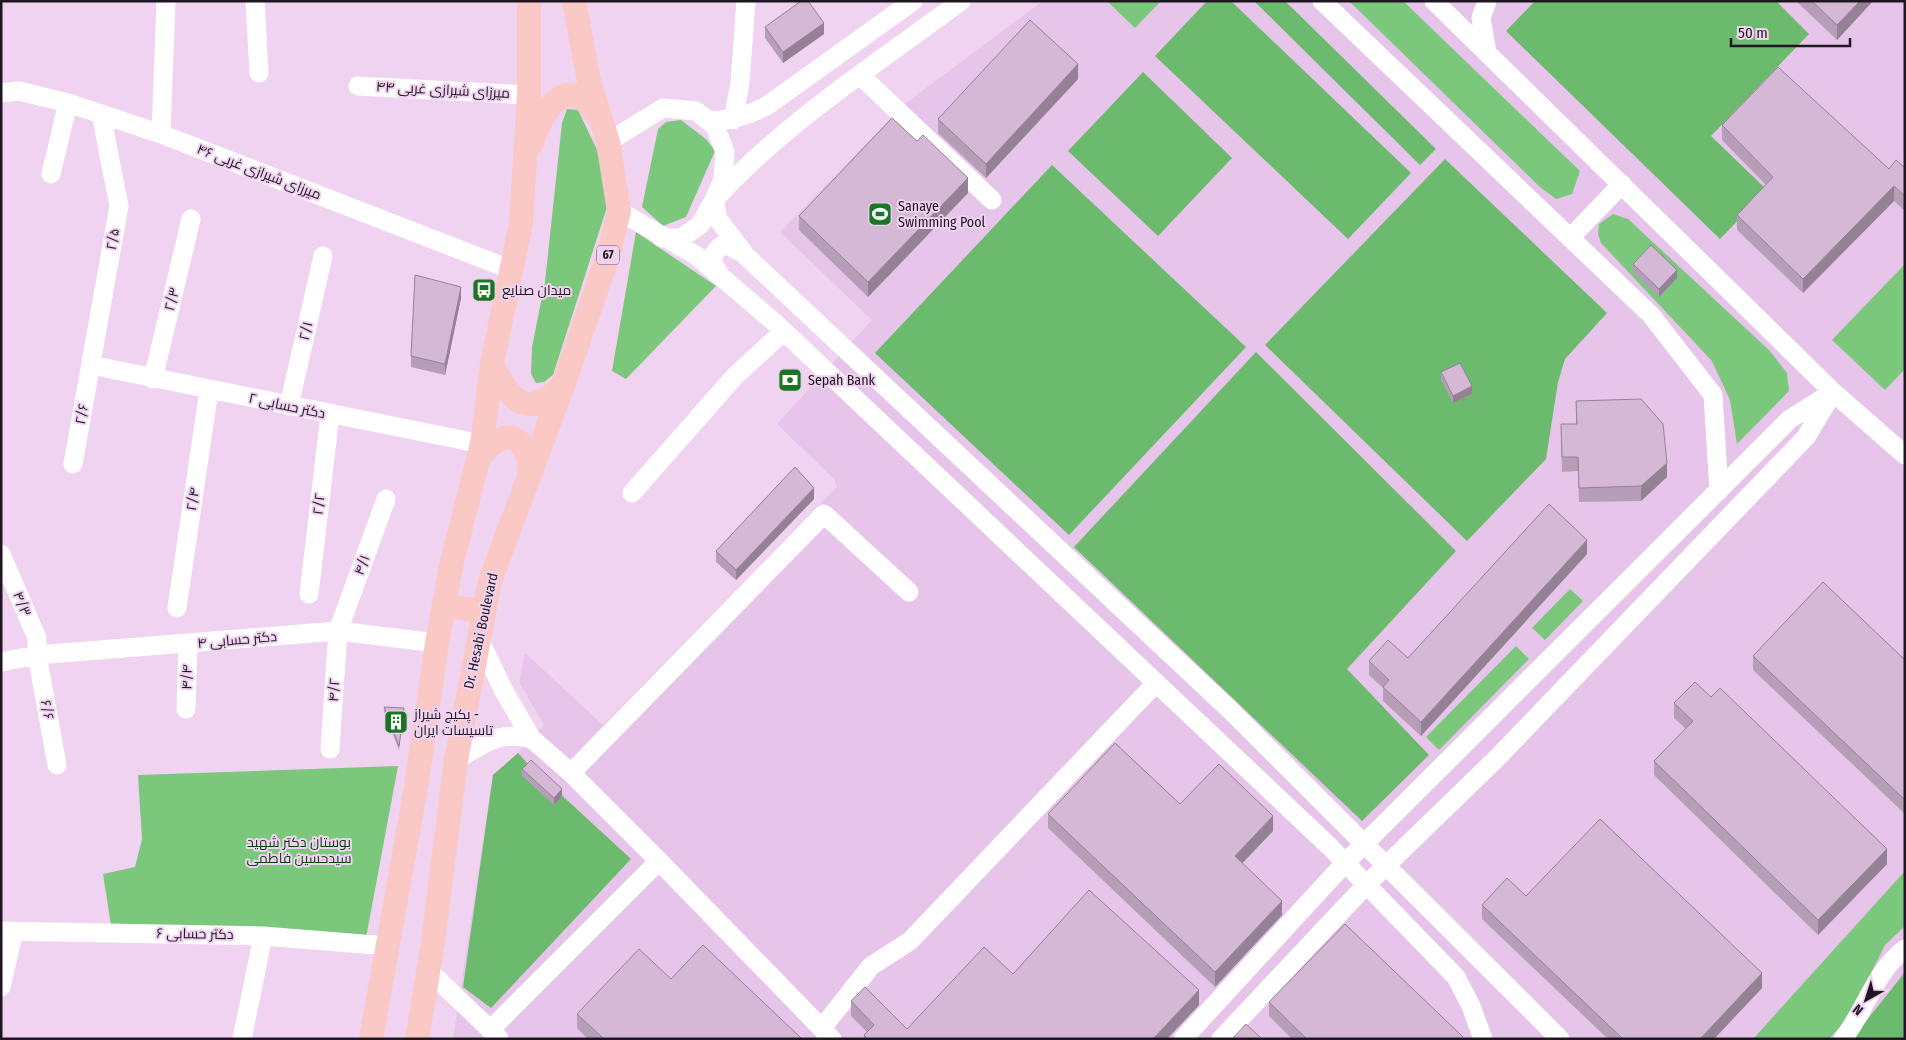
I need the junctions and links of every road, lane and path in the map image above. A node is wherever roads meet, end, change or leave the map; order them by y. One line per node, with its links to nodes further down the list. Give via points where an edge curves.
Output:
1 (166, 1): 22 (street)
2 (256, 1): 12 (street)
3 (529, 1): 16 (main road)
4 (574, 1): 21 (main road, 67, via 589,81)
5 (746, 1): 19 (street, via 740,83)
6 (912, 1): 19 (street, via 790,91 752,114)
7 (961, 1): 13 (street)
8 (1322, 1): 30 (street)
9 (1434, 1): 11 (street)
10 (1487, 1): 11 (street, via 1481,18)
11 (1487, 53): 25 (street)
12 (259, 74)
13 (861, 76): 26 (street, via 787,130 741,170); 27 (street)
14 (358, 86): 16 (street, میرزای شیرازی غربی ۴۴)
15 (1, 93): 17 (street, میرزای شیرازی غربی ۴۶, via 19,91)
16 (529, 94): 24 (main road)
17 (68, 103): 18 (street, میرزای شیرازی غربی ۴۶); 23 (street)
18 (100, 114): 22 (street, میرزای شیرازی غربی ۴۶); 39 (street, ۲/۵, via 118,206)
19 (733, 120): 20 (street)
20 (709, 121): 21 (street, via 696,111 663,108); 26 (street, via 716,126 725,152 723,179)
21 (606, 132): 24 (main road, via 588,104 577,96 566,95 548,108 537,126); 28 (main road, 67)
22 (161, 134): 34 (street, میرزای شیرازی غربی ۴۶)
23 (51, 174)
24 (525, 174): 34 (main road, via 521,223)
25 (1622, 184): 30 (street); 43 (street)
26 (714, 200): 31 (street, via 700,225 681,238); 32 (street, via 718,219)
27 (992, 200)
28 (619, 212): 31 (street); 41 (main road, 67, via 608,256)
29 (192, 219): 40 (street, ۲/۳)
30 (1571, 237): 50 (street, via 1651,316 1713,394)
31 (662, 238): 35 (street, via 697,256)
32 (743, 253): 35 (street, via 729,246 716,250 713,264); 36 (street)
33 (323, 256): 44 (street, ۲/۱)
34 (512, 270): 38 (main road)
35 (723, 279): 37 (street)
36 (792, 300): 37 (street, via 792,316); 72 (street, via 1229,709)
37 (778, 327): 51 (street); 65 (street)
38 (492, 364): 41 (main road, via 504,388 520,401 544,402); 46 (main road)
39 (92, 365): 40 (street, دکتر حسابی ۲); 48 (street, ۲/۶)
40 (153, 379): 42 (street, دکتر حسابی ۲)
41 (564, 383): 49 (main road, Dr. Hesabi Boulevard / 67)
42 (209, 390): 44 (street, دکتر حسابی ۲); 57 (street, ۲/۴)
43 (1833, 392): 47 (street); 50 (street, via 1790,419); 75 (street, via 1806,437 1496,759)
44 (289, 406): 45 (street, دکتر حسابی ۲)
45 (330, 415): 46 (street, دکتر حسابی ۲); 55 (street, ۲/۲)
46 (480, 451): 49 (main road, via 497,440 513,439 528,455); 56 (main road)
47 (1905, 455)
48 (73, 464)
49 (528, 481): 58 (main road, Dr. Hesabi Boulevard / 67, via 490,581)
50 (1719, 491): 72 (street)
51 (632, 493)
52 (386, 499): 59 (street, ۴/۱)
53 (1, 554): 63 (street, ۴/۳, via 37,638)
54 (908, 592): 71 (street, via 824,514)
55 (308, 594)
56 (444, 605): 58 (main road); 61 (main road)
57 (177, 608)
58 (483, 612): 60 (main road, Dr. Hesabi Boulevard / 67)
59 (338, 631): 61 (street, دکتر حسابی ۴); 62 (street, دکتر حسابی ۴); 68 (street, ۴/۲)
60 (478, 637): 67 (street, via 504,692); 69 (main road, Dr. Hesabi Boulevard / 67)
61 (437, 643): 79 (main road)
62 (188, 645): 63 (street, دکتر حسابی ۴); 66 (street, ۴/۴)
63 (37, 655): 64 (street, دکتر حسابی ۴); 70 (street, ۶/۶)
64 (1, 662)
65 (1156, 684): 74 (street); 83 (street, via 910,941 871,966)
66 (186, 709)
67 (532, 739): 69 (street, via 518,735 502,736); 71 (street)
68 (330, 749)
69 (456, 760): 81 (main road, Dr. Hesabi Boulevard / 67)
70 (57, 765)
71 (571, 773): 73 (street)
72 (1366, 845): 74 (street); 75 (street)
73 (659, 860): 83 (street); 84 (street)
74 (1345, 864): 76 (street); 88 (street)
75 (1387, 866): 76 (street); 91 (street)
76 (1366, 885): 89 (street); 90 (street, via 1456,977)
77 (7, 935): 78 (street, ۶ دکتر حسابی); 82 (street)
78 (263, 936): 79 (street, ۶ دکتر حسابی); 85 (street)
79 (388, 946): 86 (main road)
80 (1905, 949): 92 (street, via 1880,978)
81 (428, 970): 84 (street); 87 (main road, Dr. Hesabi Boulevard / 67)
82 (1, 987)
83 (827, 1033)
84 (495, 1034)
85 (242, 1039)
86 (371, 1039)
87 (417, 1039)
88 (1183, 1039)
89 (1221, 1039)
90 (1483, 1039)
91 (1560, 1039)
92 (1843, 1039)

